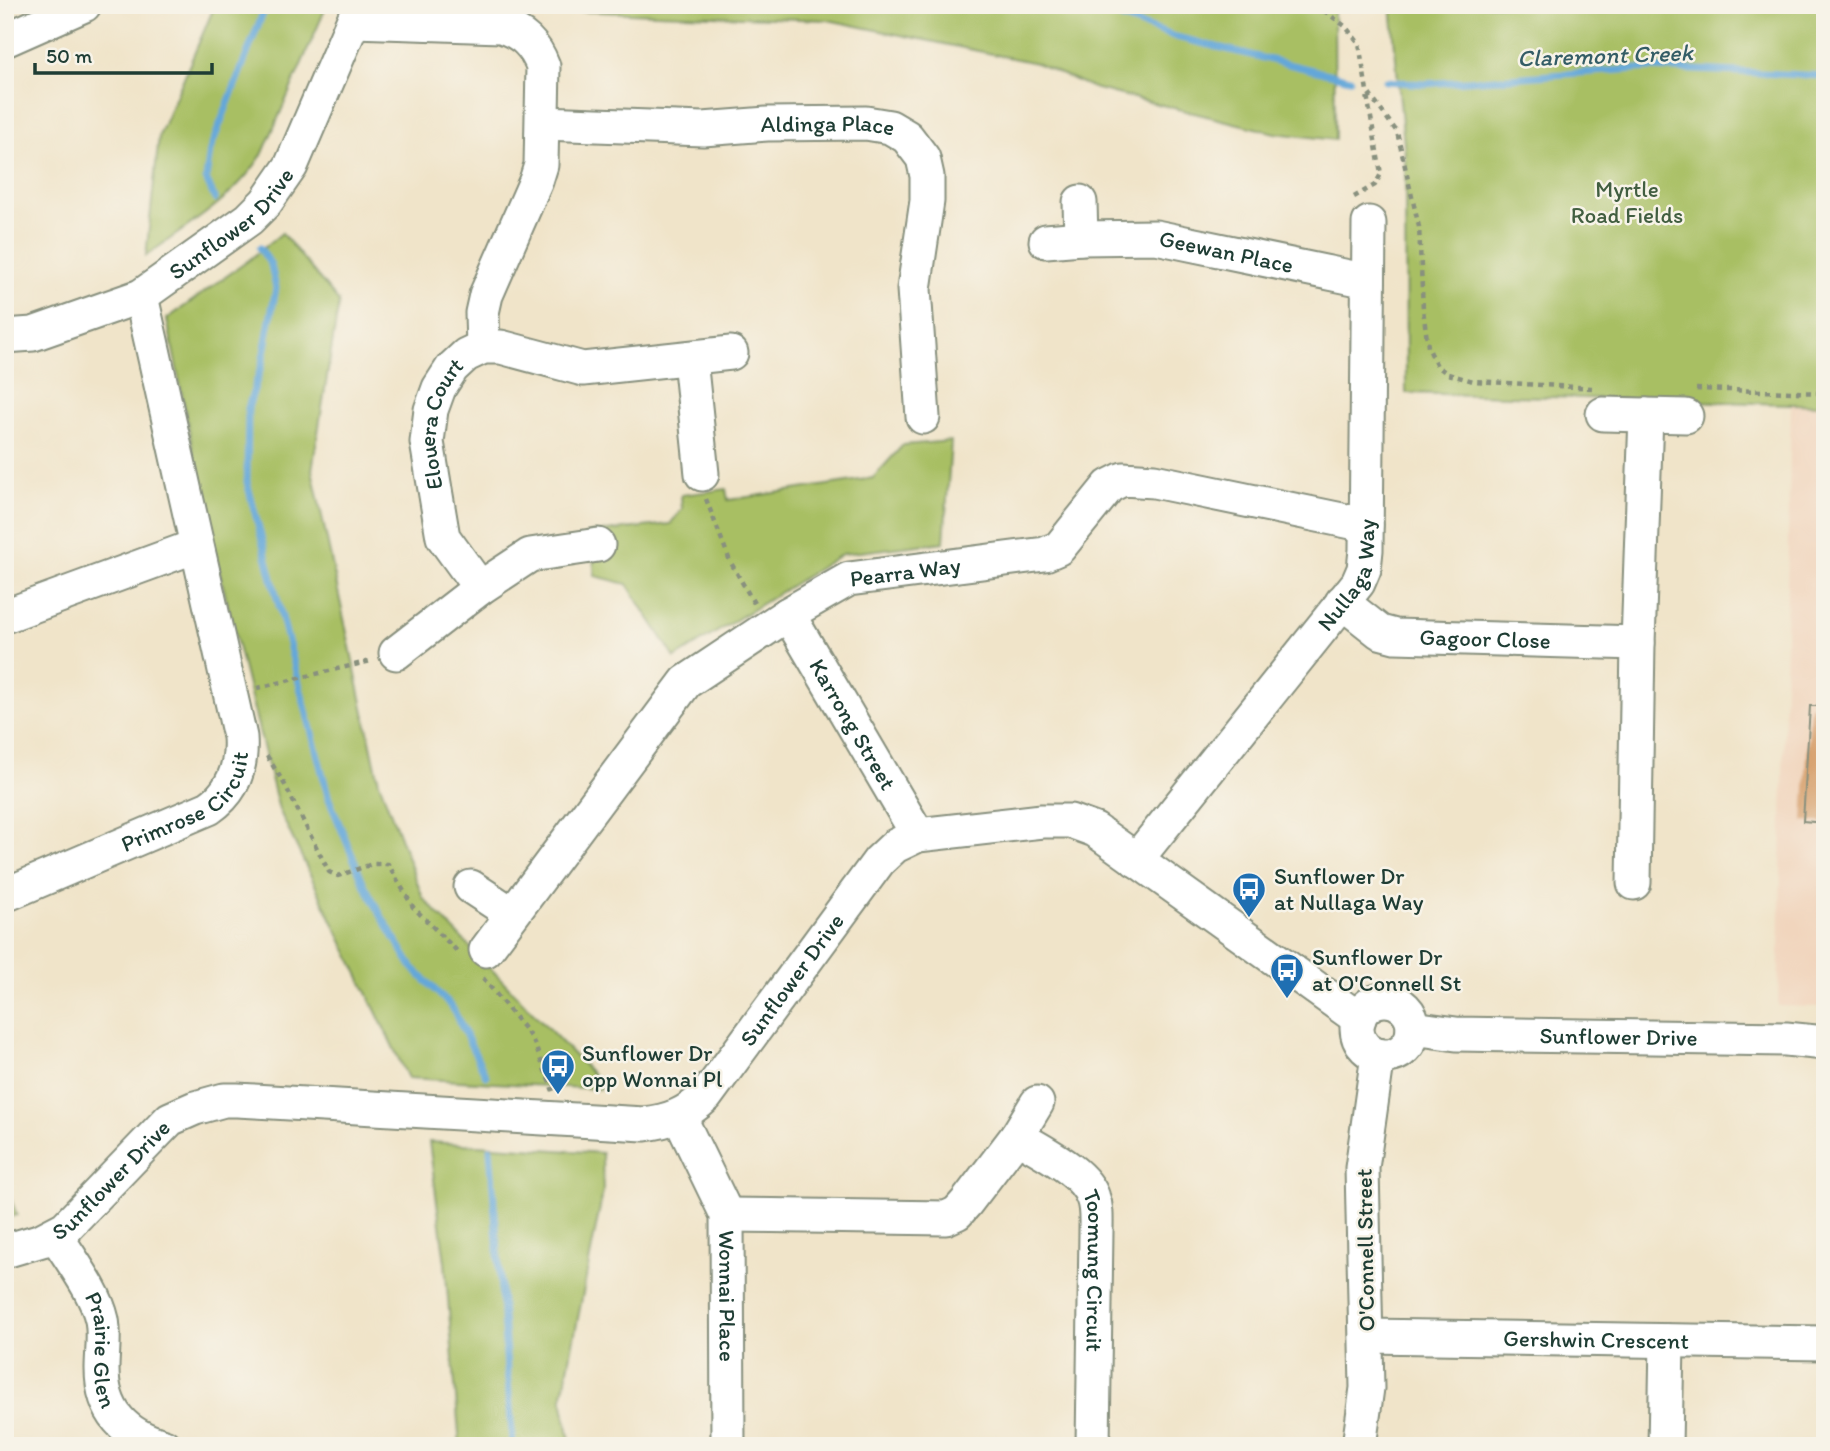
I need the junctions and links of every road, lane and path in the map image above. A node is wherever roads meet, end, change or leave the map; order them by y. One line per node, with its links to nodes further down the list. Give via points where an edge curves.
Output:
1 (84, 5): 4 (street)
2 (1316, 5): 5 (path, via 1359,43)
3 (357, 13): 6 (street, via 501,26 522,35 543,66); 12 (street, Sunflower Drive, via 291,166 266,202)
4 (5, 40)
5 (1367, 91): 8 (path, via 1381,174 1375,186 1359,194); 18 (path, via 1397,132 1419,227 1423,309 1428,347 1437,366 1473,381)
6 (543, 123): 14 (street, via 539,173 483,304); 21 (street, Aldinga Place, via 703,129 866,123 890,127 907,137 923,158 927,176 914,289)
7 (1080, 202): 9 (street)
8 (1360, 214): 11 (street, Nullaga Way)
9 (1081, 237): 10 (street, Geewan Place); 11 (street, Geewan Place, via 1156,237)
10 (1046, 241)
11 (1368, 281): 23 (street, Nullaga Way)
12 (141, 296): 13 (street, Sunflower Drive, via 33,334); 25 (street, Primrose Circuit)
13 (5, 336)
14 (483, 347): 16 (street, Elouera Court, via 518,350 583,369); 26 (street, Elouera Court, via 466,355 446,377 431,410 428,434 443,537)
15 (732, 353): 16 (street, Elouera Court)
16 (690, 359): 22 (street)
17 (1825, 393): 19 (path)
18 (1600, 401): 20 (street)
19 (1687, 402): 20 (street)
20 (1646, 415): 30 (street)
21 (923, 417)
22 (702, 474): 29 (path, via 707,503 730,561)
23 (1366, 525): 27 (street, Nullaga Way, via 1364,569); 29 (street, Pearra Way, via 1154,481 1123,479 1099,495 1059,548 1045,554 849,579)
24 (598, 545): 26 (street, via 530,555)
25 (196, 546): 28 (street); 38 (street, Primrose Circuit, via 240,737 240,766 232,783 217,803 200,812)
26 (480, 588): 31 (street)
27 (1342, 602): 30 (street, Gagoor Close, via 1380,632 1395,636); 35 (street, Nullaga Way)
28 (5, 616)
29 (778, 620): 34 (street, Karrong Street); 39 (street, Pearra Way, via 686,682)
30 (1638, 643): 36 (street)
31 (396, 653): 32 (path)
32 (251, 690)
33 (261, 747): 40 (path, via 329,872 338,876 372,864 388,864 413,907)
34 (918, 835): 35 (street, Sunflower Drive, via 1070,821 1095,830); 47 (street, Sunflower Drive, via 895,846 879,861 706,1096)
35 (1136, 860): 41 (street, Sunflower Drive)
36 (1634, 883)
37 (471, 887): 39 (street)
38 (5, 895)
39 (512, 914): 40 (street, Pearra Way)
40 (476, 960): 45 (path, via 534,1043)
41 (1359, 1019): 42 (street, via 1369,1005 1385,1000 1408,1012); 44 (street, via 1363,1045)
42 (1413, 1028): 43 (street, Sunflower Drive, via 1457,1034); 44 (street, via 1402,1050)
43 (1825, 1043)
44 (1378, 1055): 52 (street, O'Connell Street, via 1362,1168)
45 (553, 1091)
46 (1037, 1103): 48 (street)
47 (679, 1116): 49 (street, Wonnai Place); 50 (street, Sunflower Drive, via 645,1124 224,1100 170,1119 74,1221)
48 (1017, 1136): 49 (street, via 966,1203 946,1218); 57 (street, Toomung Circuit, via 1075,1173 1093,1197)
49 (727, 1215): 56 (street, Wonnai Place)
50 (55, 1234): 51 (street, Sunflower Drive); 55 (street, Prairie Glen, via 102,1320 103,1389 109,1407 129,1431)
51 (5, 1251)
52 (1367, 1336): 53 (street, Gershwin Crescent); 58 (street, O'Connell Street, via 1367,1388)
53 (1667, 1341): 54 (street, Gershwin Crescent); 59 (street)
54 (1825, 1343)
55 (164, 1446)
56 (727, 1446)
57 (1093, 1446)
58 (1359, 1446)
59 (1665, 1446)

